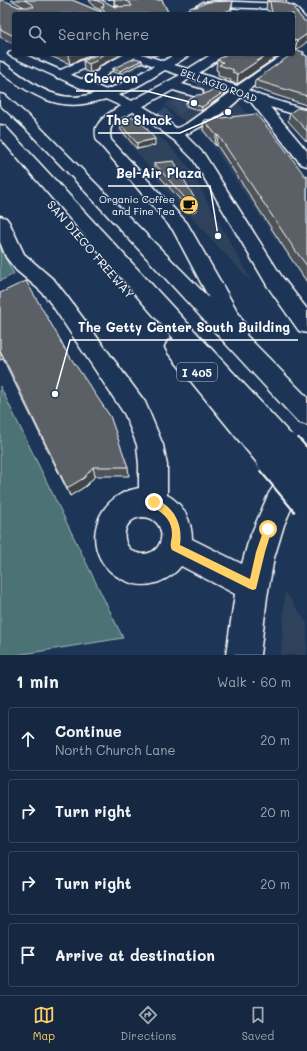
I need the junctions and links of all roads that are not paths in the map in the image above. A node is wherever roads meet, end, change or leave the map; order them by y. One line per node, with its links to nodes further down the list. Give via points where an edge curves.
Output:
1 (109, 0): 3 (main road, via 108,7)
2 (245, 9): 4 (main road, via 205,5); 5 (main road, via 283,6)
3 (121, 12)
4 (192, 12)
5 (294, 12)
6 (295, 13): 7 (main road)
7 (307, 27)
8 (19, 56): 20 (main road)
9 (102, 56): 20 (main road)
10 (131, 56): 15 (main road)
11 (136, 56): 16 (main road, BELLAGIO ROAD)
12 (181, 56): 16 (main road)
13 (217, 56): 19 (main road)
14 (289, 56): 23 (main road)
15 (120, 63): 18 (main road); 21 (main road)
16 (165, 65): 18 (main road); 19 (main road, BELLAGIO ROAD)
17 (0, 66): 25 (main road, via 40,94 52,99 78,102 93,100)
18 (149, 73): 25 (main road)
19 (190, 74): 22 (main road); 23 (main road, BELLAGIO ROAD)
20 (60, 75): 21 (main road)
21 (82, 84): 25 (main road)
22 (172, 85): 24 (main road); 28 (main road)
23 (239, 91): 27 (main road, BELLAGIO ROAD); 31 (main road, via 191,127)
24 (197, 93)
25 (107, 94): 28 (main road)
26 (0, 98): 36 (main road, via 77,173)
27 (256, 99): 29 (main road, BELLAGIO ROAD); 33 (main road)
28 (133, 106): 31 (main road, via 158,120); 36 (main road, via 106,124 103,132 104,141 181,227)
29 (307, 114)
30 (0, 129): 38 (main road)
31 (175, 134): 35 (main road, via 199,157 275,282)
32 (0, 144): 38 (main road, SAN DIEGO FREEWAY / I 405)
33 (307, 161)
34 (0, 222): 40 (main road, via 16,257 48,286 59,300 136,410 150,445)
35 (307, 325)
36 (252, 357): 37 (main road)
37 (307, 414)
38 (288, 456): 39 (main road, bridge); 41 (main road, SAN DIEGO FREEWAY / I 405, bridge); 43 (main road, via 279,503 260,552)
39 (307, 471)
40 (154, 502): 42 (main road, via 163,507 175,523); 42 (main road, via 134,502 117,514 110,540 114,552 121,562 132,568 145,570 161,565 170,557)
41 (307, 502)
42 (175, 547): 43 (main road)
43 (253, 586): 44 (main road)
44 (243, 655)

